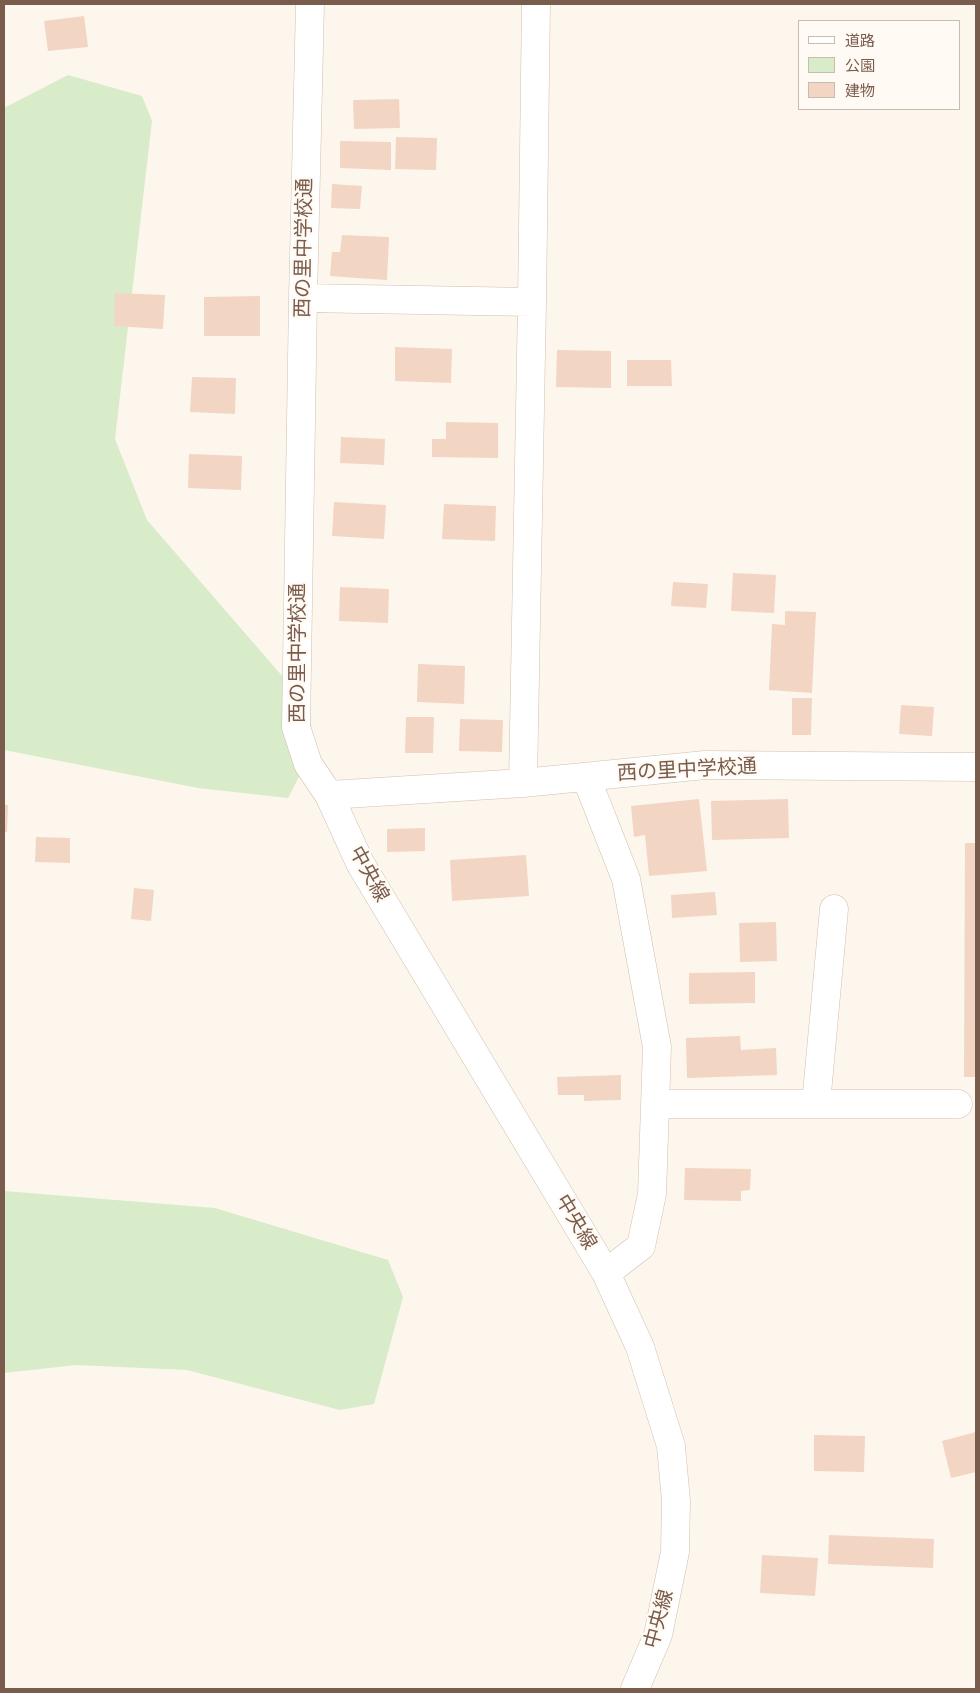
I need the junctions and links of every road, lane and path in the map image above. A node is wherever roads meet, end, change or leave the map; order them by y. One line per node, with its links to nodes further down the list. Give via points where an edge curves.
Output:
1 (310, 4): 3 (street, 西の里中学校通)
2 (536, 4): 4 (street)
3 (303, 298): 4 (street); 8 (street, 西の里中学校通, via 296,727 308,764)
4 (532, 302): 7 (street)
5 (976, 767): 6 (street, 西の里中学校通, via 706,765)
6 (586, 777): 7 (street, 西の里中学校通); 10 (street, via 626,879 657,1047)
7 (523, 783): 8 (street, 西の里中学校通)
8 (329, 795): 13 (street, 中央線, via 360,863)
9 (834, 909): 11 (street)
10 (655, 1104): 11 (street); 13 (street, via 652,1194 641,1246)
11 (816, 1104): 12 (street)
12 (958, 1104)
13 (606, 1273): 14 (street, 中央線, via 640,1347 671,1446 676,1501 675,1552 658,1635)
14 (635, 1689)

